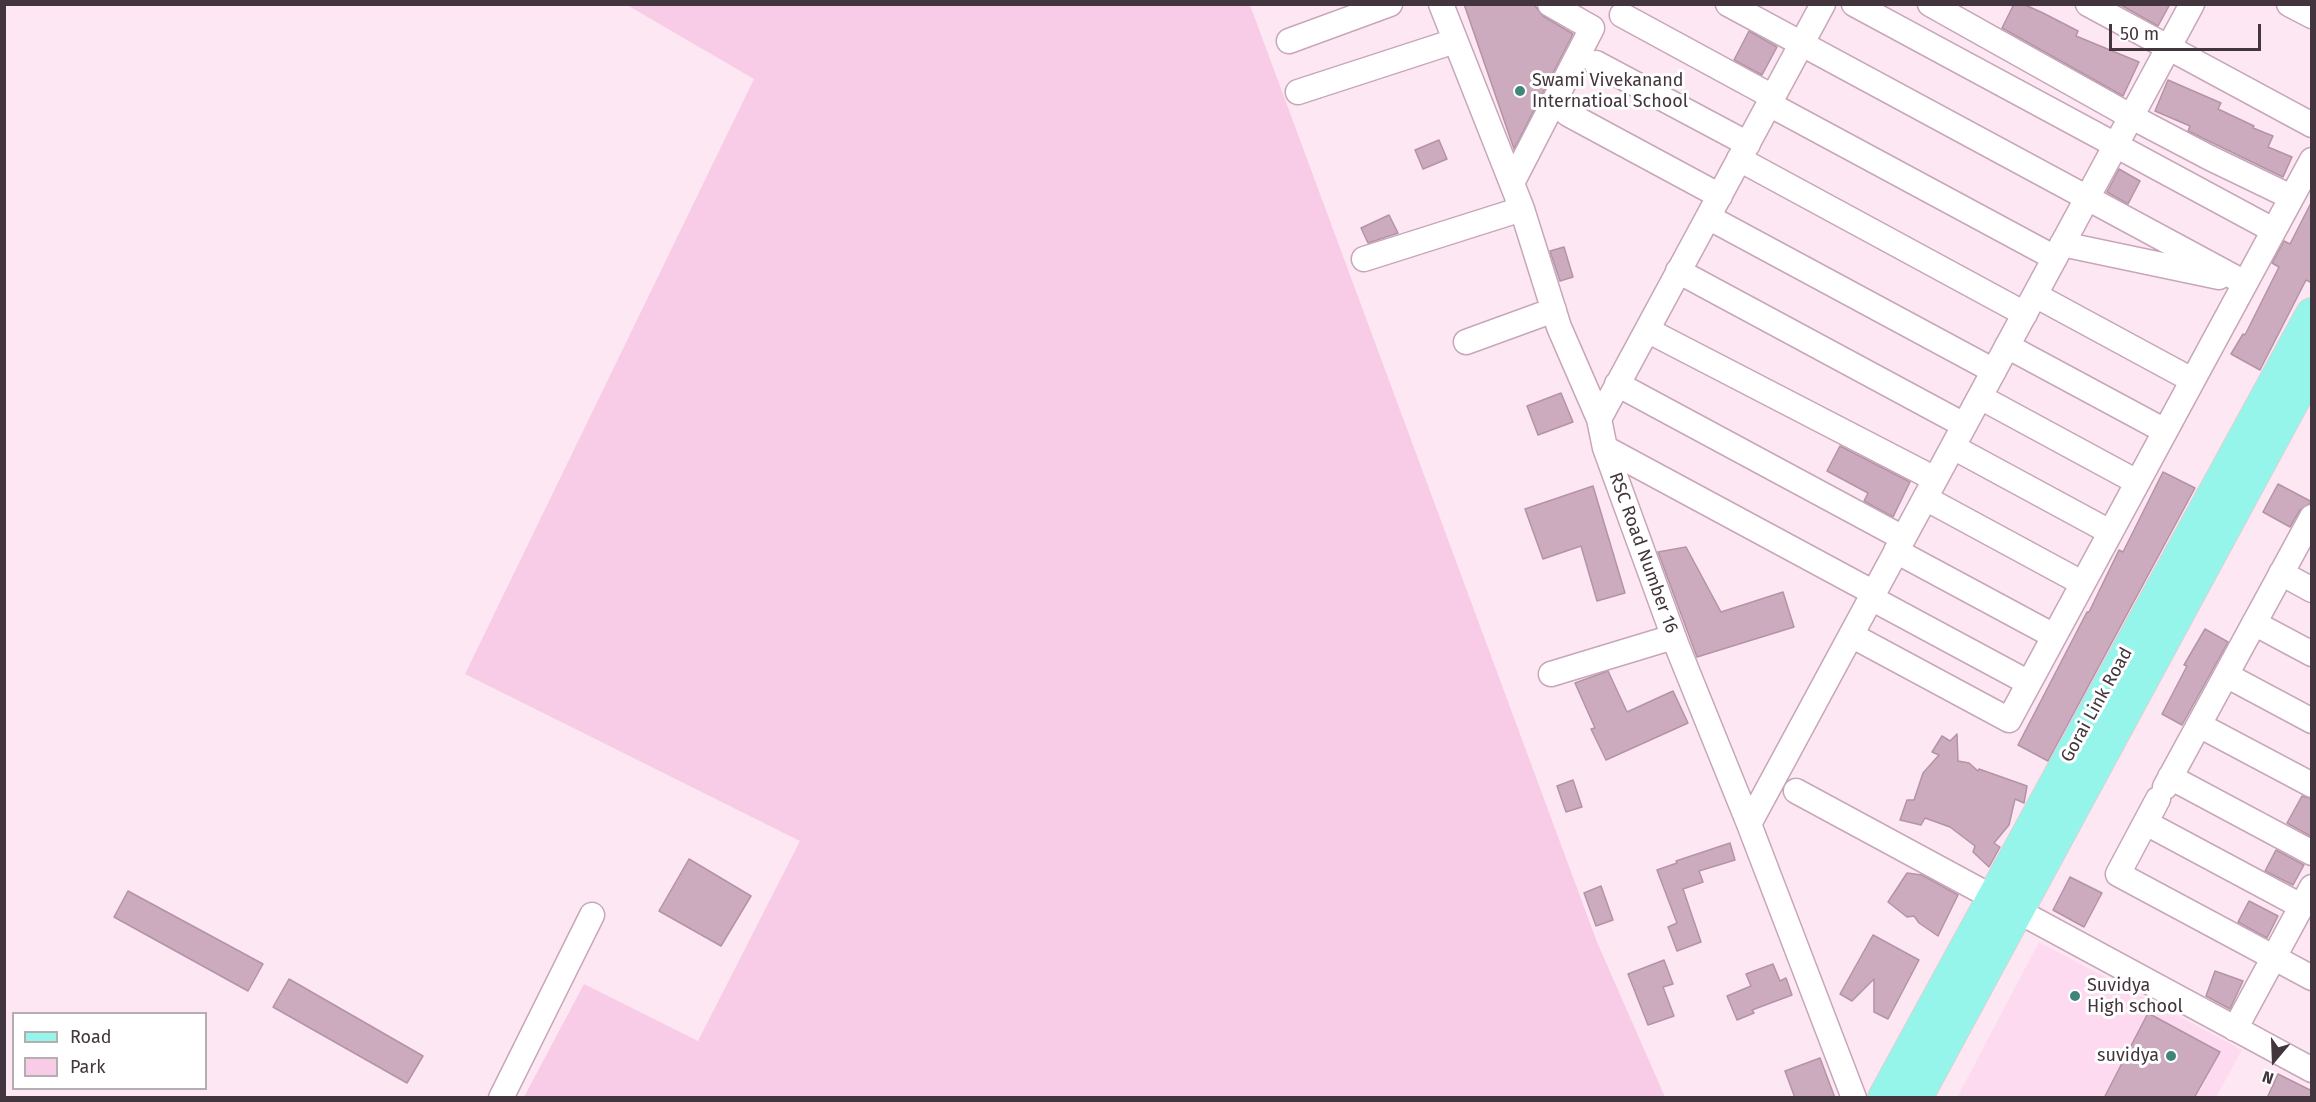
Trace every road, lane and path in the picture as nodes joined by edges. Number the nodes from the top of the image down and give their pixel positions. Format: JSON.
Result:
{"nodes":[{"id":1,"x":1390,"y":4,"type":"edge"},
{"id":2,"x":1441,"y":4,"type":"edge"},
{"id":3,"x":1550,"y":4,"type":"edge"},
{"id":4,"x":1728,"y":4,"type":"edge"},
{"id":5,"x":1823,"y":4,"type":"edge"},
{"id":6,"x":1854,"y":4,"type":"edge"},
{"id":7,"x":1930,"y":4,"type":"edge"},
{"id":8,"x":2088,"y":4,"type":"edge"},
{"id":9,"x":2192,"y":4,"type":"edge"},
{"id":10,"x":2289,"y":4,"type":"edge"},
{"id":11,"x":1622,"y":15,"type":"dead end"},
{"id":12,"x":2312,"y":16,"type":"edge"},
{"id":13,"x":1289,"y":41,"type":"dead end"},
{"id":14,"x":1455,"y":41,"type":"junction"},
{"id":15,"x":1802,"y":44,"type":"junction"},
{"id":16,"x":2169,"y":48,"type":"junction"},
{"id":17,"x":1596,"y":63,"type":"dead end"},
{"id":18,"x":1298,"y":92,"type":"dead end"},
{"id":19,"x":1771,"y":100,"type":"junction"},
{"id":20,"x":1568,"y":114,"type":"dead end"},
{"id":21,"x":2130,"y":116,"type":"junction"},
{"id":22,"x":2312,"y":125,"type":"edge"},
{"id":23,"x":2116,"y":145,"type":"junction"},
{"id":24,"x":1743,"y":152,"type":"junction"},
{"id":25,"x":2312,"y":160,"type":"edge"},
{"id":26,"x":1512,"y":183,"type":"junction"},
{"id":27,"x":1720,"y":196,"type":"junction"},
{"id":28,"x":2291,"y":197,"type":"junction"},
{"id":29,"x":2087,"y":198,"type":"junction"},
{"id":30,"x":1522,"y":209,"type":"junction"},
{"id":31,"x":1708,"y":217,"type":"junction"},
{"id":32,"x":2273,"y":230,"type":"junction"},
{"id":33,"x":2059,"y":251,"type":"junction"},
{"id":34,"x":1364,"y":259,"type":"dead end"},
{"id":35,"x":1678,"y":272,"type":"junction"},
{"id":36,"x":2245,"y":283,"type":"junction"},
{"id":37,"x":2030,"y":304,"type":"junction"},
{"id":38,"x":1554,"y":310,"type":"junction"},
{"id":39,"x":2312,"y":314,"type":"edge"},
{"id":40,"x":1647,"y":330,"type":"junction"},
{"id":41,"x":1466,"y":342,"type":"dead end"},
{"id":42,"x":2007,"y":346,"type":"junction"},
{"id":43,"x":2312,"y":366,"type":"edge"},
{"id":44,"x":1994,"y":371,"type":"junction"},
{"id":45,"x":2192,"y":380,"type":"junction"},
{"id":46,"x":1617,"y":384,"type":"junction"},
{"id":47,"x":1980,"y":398,"type":"junction"},
{"id":48,"x":1599,"y":419,"type":"junction"},
{"id":49,"x":1964,"y":425,"type":"junction"},
{"id":50,"x":2165,"y":431,"type":"junction"},
{"id":51,"x":1953,"y":447,"type":"junction"},
{"id":52,"x":1605,"y":448,"type":"junction"},
{"id":53,"x":2137,"y":482,"type":"junction"},
{"id":54,"x":1930,"y":489,"type":"junction"},
{"id":55,"x":2310,"y":522,"type":"edge"},
{"id":56,"x":2110,"y":532,"type":"junction"},
{"id":57,"x":1900,"y":545,"type":"junction"},
{"id":58,"x":2281,"y":573,"type":"junction"},
{"id":59,"x":2082,"y":583,"type":"junction"},
{"id":60,"x":2312,"y":590,"type":"edge"},
{"id":61,"x":1872,"y":596,"type":"junction"},
{"id":62,"x":2254,"y":623,"type":"junction"},
{"id":63,"x":1851,"y":635,"type":"junction"},
{"id":64,"x":2054,"y":636,"type":"junction"},
{"id":65,"x":1673,"y":637,"type":"junction"},
{"id":66,"x":2312,"y":654,"type":"edge"},
{"id":67,"x":1551,"y":674,"type":"dead end"},
{"id":68,"x":2226,"y":675,"type":"junction"},
{"id":69,"x":2028,"y":683,"type":"junction"},
{"id":70,"x":2312,"y":721,"type":"edge"},
{"id":71,"x":2199,"y":725,"type":"junction"},
{"id":72,"x":2312,"y":785,"type":"edge"},
{"id":73,"x":2165,"y":788,"type":"junction"},
{"id":74,"x":1796,"y":791,"type":"dead end"},
{"id":75,"x":2146,"y":823,"type":"junction"},
{"id":76,"x":1749,"y":824,"type":"junction"},
{"id":77,"x":2312,"y":853,"type":"edge"},
{"id":78,"x":2306,"y":897,"type":"edge"},
{"id":79,"x":2004,"y":904,"type":"junction"},
{"id":80,"x":592,"y":915,"type":"dead end"},
{"id":81,"x":2273,"y":958,"type":"junction"},
{"id":82,"x":2312,"y":978,"type":"edge"},
{"id":83,"x":2235,"y":1029,"type":"junction"},
{"id":84,"x":2312,"y":1071,"type":"edge"},
{"id":85,"x":501,"y":1098,"type":"edge"},
{"id":86,"x":1854,"y":1098,"type":"edge"},
{"id":87,"x":1884,"y":1098,"type":"edge"},
{"id":88,"x":1916,"y":1098,"type":"edge"}],
"edges":[{"from":1,"to":13,"type":"street"},
{"from":2,"to":14,"type":"street","name":"RSC Road Number 16"},
{"from":3,"to":26,"type":"street"},
{"from":4,"to":15,"type":"street"},
{"from":5,"to":15,"type":"street"},
{"from":6,"to":23,"type":"street"},
{"from":7,"to":21,"type":"street"},
{"from":8,"to":16,"type":"street"},
{"from":9,"to":16,"type":"street"},
{"from":10,"to":12,"type":"street"},
{"from":11,"to":19,"type":"street"},
{"from":14,"to":18,"type":"street"},
{"from":14,"to":26,"type":"street","name":"RSC Road Number 16"},
{"from":15,"to":19,"type":"street"},
{"from":15,"to":29,"type":"street"},
{"from":16,"to":21,"type":"street"},
{"from":16,"to":22,"type":"street"},
{"from":17,"to":24,"type":"street"},
{"from":19,"to":24,"type":"street"},
{"from":19,"to":33,"type":"street"},
{"from":20,"to":27,"type":"street"},
{"from":21,"to":23,"type":"street"},
{"from":21,"to":28,"type":"street"},
{"from":23,"to":29,"type":"street"},
{"from":23,"to":32,"type":"street"},
{"from":24,"to":27,"type":"street"},
{"from":24,"to":37,"type":"street"},
{"from":25,"to":28,"type":"street"},
{"from":26,"to":30,"type":"street","name":"RSC Road Number 16"},
{"from":27,"to":31,"type":"street"},
{"from":28,"to":32,"type":"street"},
{"from":29,"to":33,"type":"street"},
{"from":29,"to":36,"type":"street"},
{"from":30,"to":34,"type":"street"},
{"from":30,"to":38,"type":"street","name":"RSC Road Number 16"},
{"from":31,"to":35,"type":"street"},
{"from":31,"to":44,"type":"street"},
{"from":32,"to":36,"type":"street"},
{"from":33,"to":36,"type":"street"},
{"from":33,"to":37,"type":"street"},
{"from":35,"to":40,"type":"street"},
{"from":35,"to":49,"type":"street"},
{"from":36,"to":45,"type":"street"},
{"from":37,"to":42,"type":"street"},
{"from":37,"to":45,"type":"street"},
{"from":38,"to":41,"type":"street"},
{"from":38,"to":48,"type":"street","name":"RSC Road Number 16"},
{"from":39,"to":79,"type":"main road","name":"Gorai Link Road"},
{"from":40,"to":46,"type":"street"},
{"from":40,"to":54,"type":"street"},
{"from":42,"to":44,"type":"street"},
{"from":42,"to":50,"type":"street"},
{"from":43,"to":79,"type":"main road","name":"Gorai Link Road"},
{"from":44,"to":47,"type":"street"},
{"from":45,"to":50,"type":"street"},
{"from":46,"to":48,"type":"street"},
{"from":46,"to":57,"type":"street"},
{"from":47,"to":49,"type":"street"},
{"from":47,"to":53,"type":"street"},
{"from":48,"to":52,"type":"street","name":"RSC Road Number 16"},
{"from":49,"to":51,"type":"street"},
{"from":50,"to":53,"type":"street"},
{"from":51,"to":54,"type":"street"},
{"from":51,"to":56,"type":"street"},
{"from":52,"to":61,"type":"street"},
{"from":52,"to":65,"type":"street","name":"RSC Road Number 16"},
{"from":53,"to":56,"type":"street"},
{"from":54,"to":57,"type":"street"},
{"from":54,"to":59,"type":"street"},
{"from":55,"to":58,"type":"street"},
{"from":56,"to":59,"type":"street"},
{"from":57,"to":61,"type":"street"},
{"from":57,"to":64,"type":"street"},
{"from":58,"to":60,"type":"street"},
{"from":58,"to":62,"type":"street"},
{"from":59,"to":64,"type":"street"},
{"from":61,"to":63,"type":"street"},
{"from":61,"to":69,"type":"street"},
{"from":62,"to":66,"type":"street"},
{"from":62,"to":68,"type":"street"},
{"from":63,"to":69,"type":"street"},
{"from":63,"to":76,"type":"street"},
{"from":64,"to":69,"type":"street"},
{"from":65,"to":67,"type":"street"},
{"from":65,"to":76,"type":"street","name":"RSC Road Number 16"},
{"from":68,"to":70,"type":"street"},
{"from":68,"to":71,"type":"street"},
{"from":71,"to":72,"type":"street"},
{"from":71,"to":73,"type":"street"},
{"from":73,"to":75,"type":"street"},
{"from":73,"to":77,"type":"street"},
{"from":74,"to":79,"type":"street"},
{"from":75,"to":78,"type":"street"},
{"from":75,"to":81,"type":"street"},
{"from":76,"to":86,"type":"street","name":"RSC Road Number 16"},
{"from":78,"to":81,"type":"street"},
{"from":79,"to":83,"type":"street"},
{"from":79,"to":87,"type":"main road","name":"Gorai Link Road"},
{"from":79,"to":88,"type":"main road","name":"Gorai Link Road"},
{"from":80,"to":85,"type":"street"},
{"from":81,"to":82,"type":"street"},
{"from":81,"to":83,"type":"street"},
{"from":83,"to":84,"type":"street"}]}
